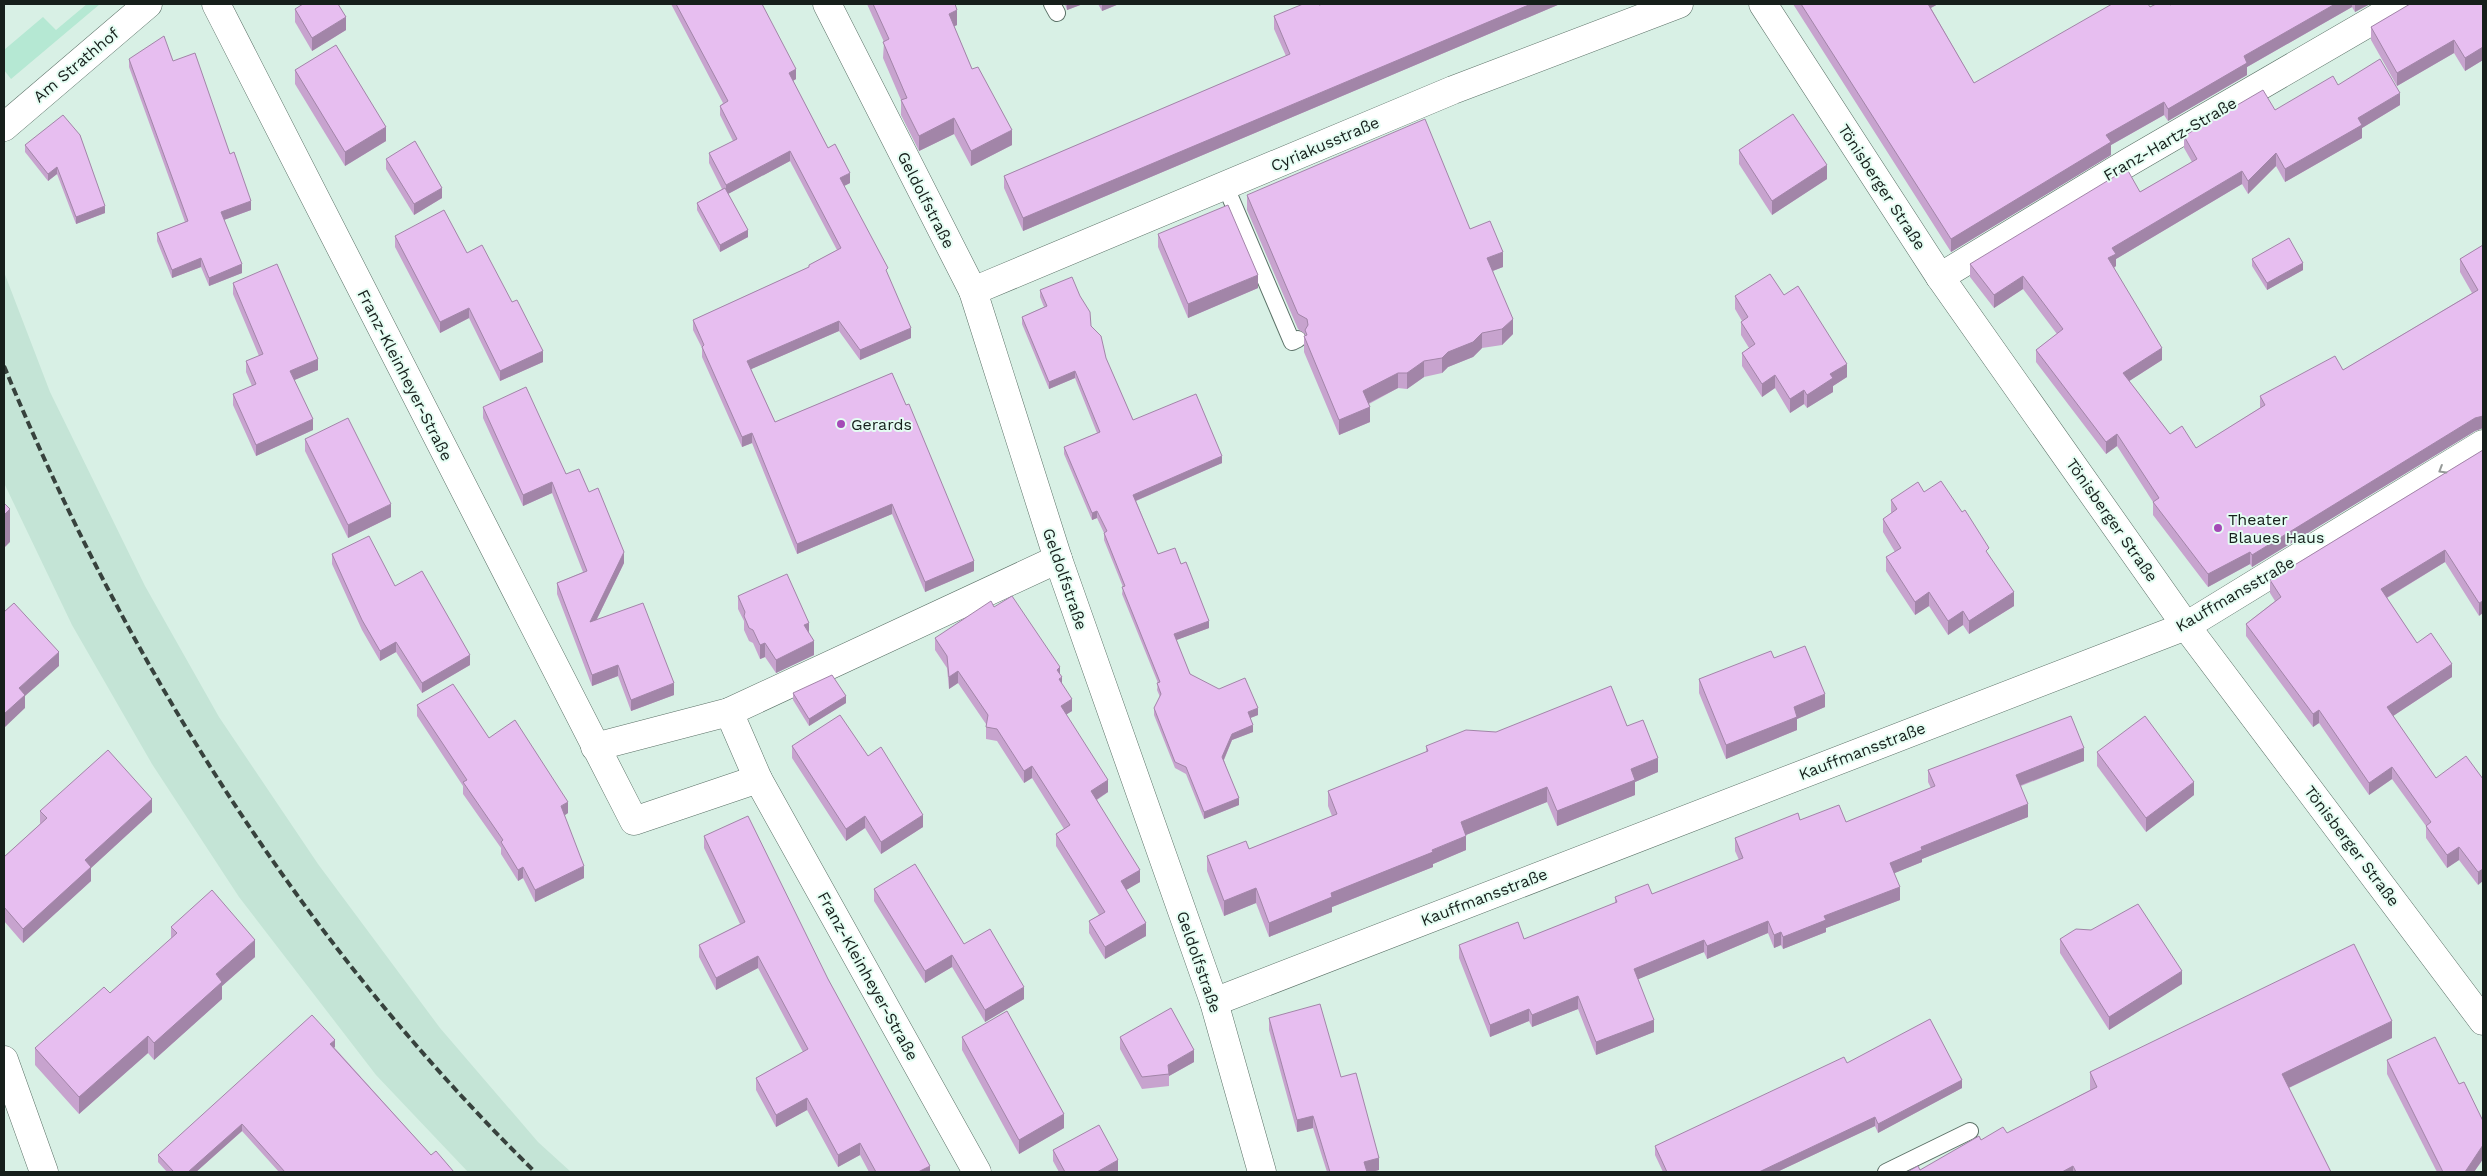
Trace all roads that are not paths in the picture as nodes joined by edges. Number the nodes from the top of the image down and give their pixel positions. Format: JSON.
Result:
{"nodes":[{"id":1,"x":148,"y":4,"type":"edge"},
{"id":2,"x":216,"y":4,"type":"edge"},
{"id":3,"x":827,"y":4,"type":"edge"},
{"id":4,"x":1679,"y":4,"type":"edge"},
{"id":5,"x":1763,"y":4,"type":"edge"},
{"id":6,"x":2401,"y":4,"type":"edge"},
{"id":7,"x":4,"y":127,"type":"edge"},
{"id":8,"x":1225,"y":185,"type":"junction"},
{"id":9,"x":1940,"y":276,"type":"junction"},
{"id":10,"x":973,"y":291,"type":"junction"},
{"id":11,"x":1298,"y":339,"type":"dead end"},
{"id":12,"x":2483,"y":444,"type":"edge"},
{"id":13,"x":1058,"y":560,"type":"junction"},
{"id":14,"x":2186,"y":626,"type":"junction"},
{"id":15,"x":729,"y":712,"type":"junction"},
{"id":16,"x":595,"y":747,"type":"junction"},
{"id":17,"x":758,"y":779,"type":"junction"},
{"id":18,"x":1214,"y":1002,"type":"junction"},
{"id":19,"x":2483,"y":1021,"type":"edge"},
{"id":20,"x":4,"y":1060,"type":"edge"},
{"id":21,"x":1970,"y":1131,"type":"dead end"},
{"id":22,"x":44,"y":1172,"type":"edge"},
{"id":23,"x":978,"y":1172,"type":"edge"},
{"id":24,"x":1262,"y":1172,"type":"edge"},
{"id":25,"x":1886,"y":1172,"type":"edge"}],
"edges":[{"from":1,"to":7,"type":"street","name":"Am Strathhof"},
{"from":2,"to":16,"type":"street","name":"Franz-Kleinheyer-Straße"},
{"from":3,"to":10,"type":"street","name":"Geldolfstraße"},
{"from":4,"to":8,"type":"street","name":"Cyriakusstraße"},
{"from":5,"to":9,"type":"street","name":"Tönisberger Straße"},
{"from":6,"to":9,"type":"street","name":"Franz-Hartz-Straße"},
{"from":8,"to":10,"type":"street","name":"Cyriakusstraße"},
{"from":8,"to":11,"type":"lane"},
{"from":9,"to":14,"type":"street","name":"Tönisberger Straße"},
{"from":10,"to":13,"type":"street","name":"Geldolfstraße"},
{"from":12,"to":14,"type":"street","name":"Kauffmansstraße","one_way":true},
{"from":13,"to":15,"type":"street"},
{"from":13,"to":18,"type":"street","name":"Geldolfstraße"},
{"from":14,"to":18,"type":"street","name":"Kauffmansstraße"},
{"from":14,"to":19,"type":"street","name":"Tönisberger Straße"},
{"from":15,"to":16,"type":"street"},
{"from":15,"to":17,"type":"street","name":"Franz-Kleinheyer-Straße"},
{"from":16,"to":17,"type":"street","name":"Franz-Kleinheyer-Straße"},
{"from":17,"to":23,"type":"street","name":"Franz-Kleinheyer-Straße"},
{"from":18,"to":24,"type":"street","name":"Geldolfstraße"},
{"from":20,"to":22,"type":"street"},
{"from":21,"to":25,"type":"lane"}]}
